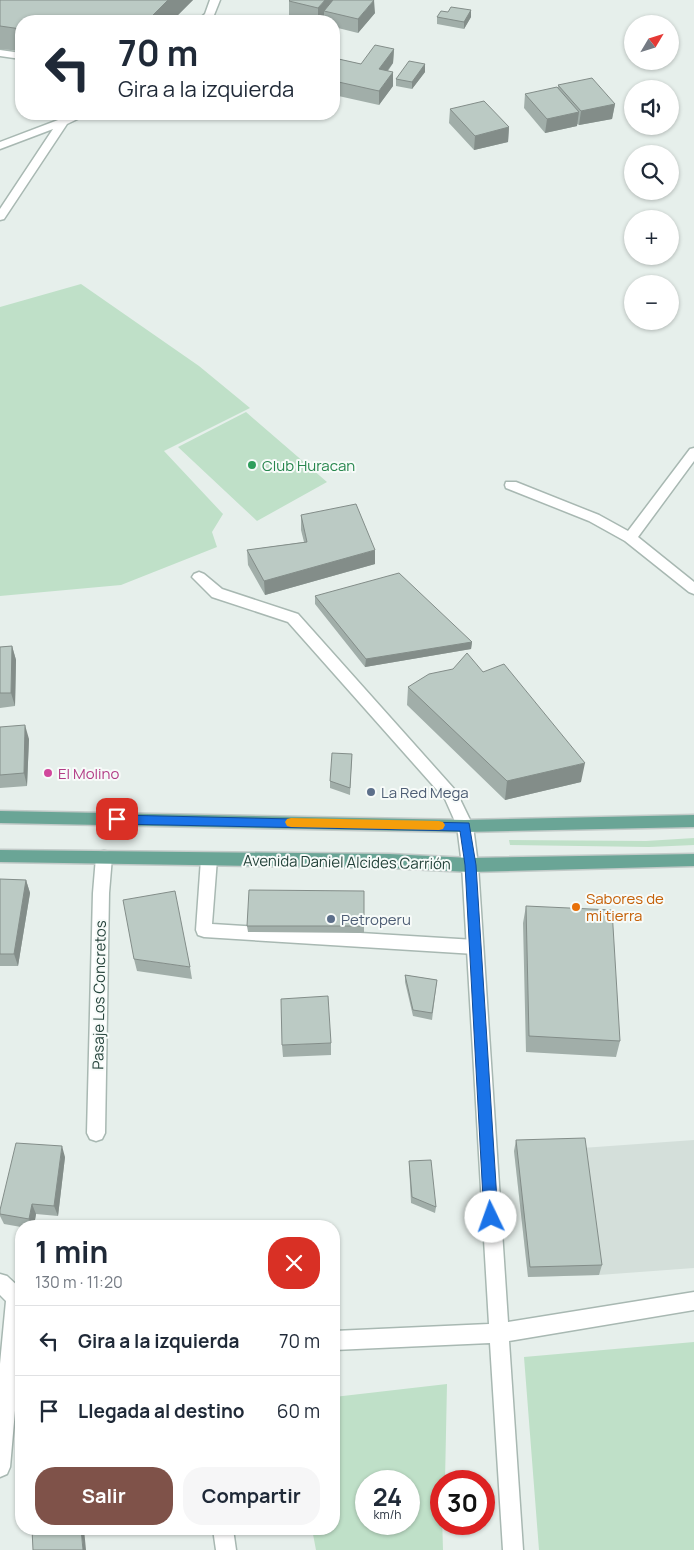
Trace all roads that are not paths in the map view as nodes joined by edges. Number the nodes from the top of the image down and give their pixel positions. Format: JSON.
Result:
{"nodes":[{"id":1,"x":214,"y":0,"type":"edge"},
{"id":2,"x":208,"y":15,"type":"edge"},
{"id":3,"x":0,"y":53,"type":"edge"},
{"id":4,"x":15,"y":55,"type":"edge"},
{"id":5,"x":68,"y":120,"type":"edge"},
{"id":6,"x":63,"y":122,"type":"junction"},
{"id":7,"x":0,"y":146,"type":"edge"},
{"id":8,"x":0,"y":217,"type":"edge"},
{"id":9,"x":694,"y":452,"type":"edge"},
{"id":10,"x":511,"y":485,"type":"dead end"},
{"id":11,"x":630,"y":538,"type":"junction"},
{"id":12,"x":199,"y":577,"type":"dead end"},
{"id":13,"x":694,"y":589,"type":"edge"},
{"id":14,"x":0,"y":817,"type":"edge"},
{"id":15,"x":694,"y":821,"type":"edge"},
{"id":16,"x":465,"y":826,"type":"junction"},
{"id":17,"x":0,"y":856,"type":"edge"},
{"id":18,"x":104,"y":857,"type":"junction"},
{"id":19,"x":209,"y":859,"type":"junction"},
{"id":20,"x":694,"y":860,"type":"edge"},
{"id":21,"x":470,"y":865,"type":"junction"},
{"id":22,"x":474,"y":947,"type":"junction"},
{"id":23,"x":96,"y":1133,"type":"dead end"},
{"id":24,"x":0,"y":1283,"type":"edge"},
{"id":25,"x":15,"y":1296,"type":"edge"},
{"id":26,"x":694,"y":1302,"type":"edge"},
{"id":27,"x":15,"y":1308,"type":"edge"},
{"id":28,"x":498,"y":1334,"type":"junction"},
{"id":29,"x":340,"y":1342,"type":"edge"},
{"id":30,"x":0,"y":1467,"type":"edge"},
{"id":31,"x":225,"y":1535,"type":"edge"},
{"id":32,"x":226,"y":1550,"type":"edge"},
{"id":33,"x":514,"y":1550,"type":"edge"}],
"edges":[{"from":1,"to":2,"type":"street"},
{"from":3,"to":4,"type":"street"},
{"from":5,"to":6,"type":"street"},
{"from":6,"to":7,"type":"street"},
{"from":6,"to":8,"type":"street"},
{"from":9,"to":11,"type":"street"},
{"from":10,"to":11,"type":"street"},
{"from":11,"to":13,"type":"street"},
{"from":12,"to":16,"type":"street"},
{"from":14,"to":16,"type":"main road"},
{"from":15,"to":16,"type":"main road"},
{"from":16,"to":21,"type":"street"},
{"from":17,"to":18,"type":"main road","name":"Avenida Daniel Alcides Carrión"},
{"from":18,"to":19,"type":"main road","name":"Avenida Daniel Alcides Carrión"},
{"from":18,"to":23,"type":"street","name":"Pasaje Los Concretos"},
{"from":19,"to":21,"type":"main road","name":"Avenida Daniel Alcides Carrión"},
{"from":19,"to":22,"type":"street"},
{"from":20,"to":21,"type":"main road","name":"Avenida Daniel Alcides Carrión"},
{"from":21,"to":22,"type":"street"},
{"from":22,"to":28,"type":"street"},
{"from":24,"to":25,"type":"street"},
{"from":26,"to":28,"type":"street"},
{"from":27,"to":30,"type":"street"},
{"from":28,"to":29,"type":"street"},
{"from":28,"to":33,"type":"street"},
{"from":31,"to":32,"type":"street"}]}
